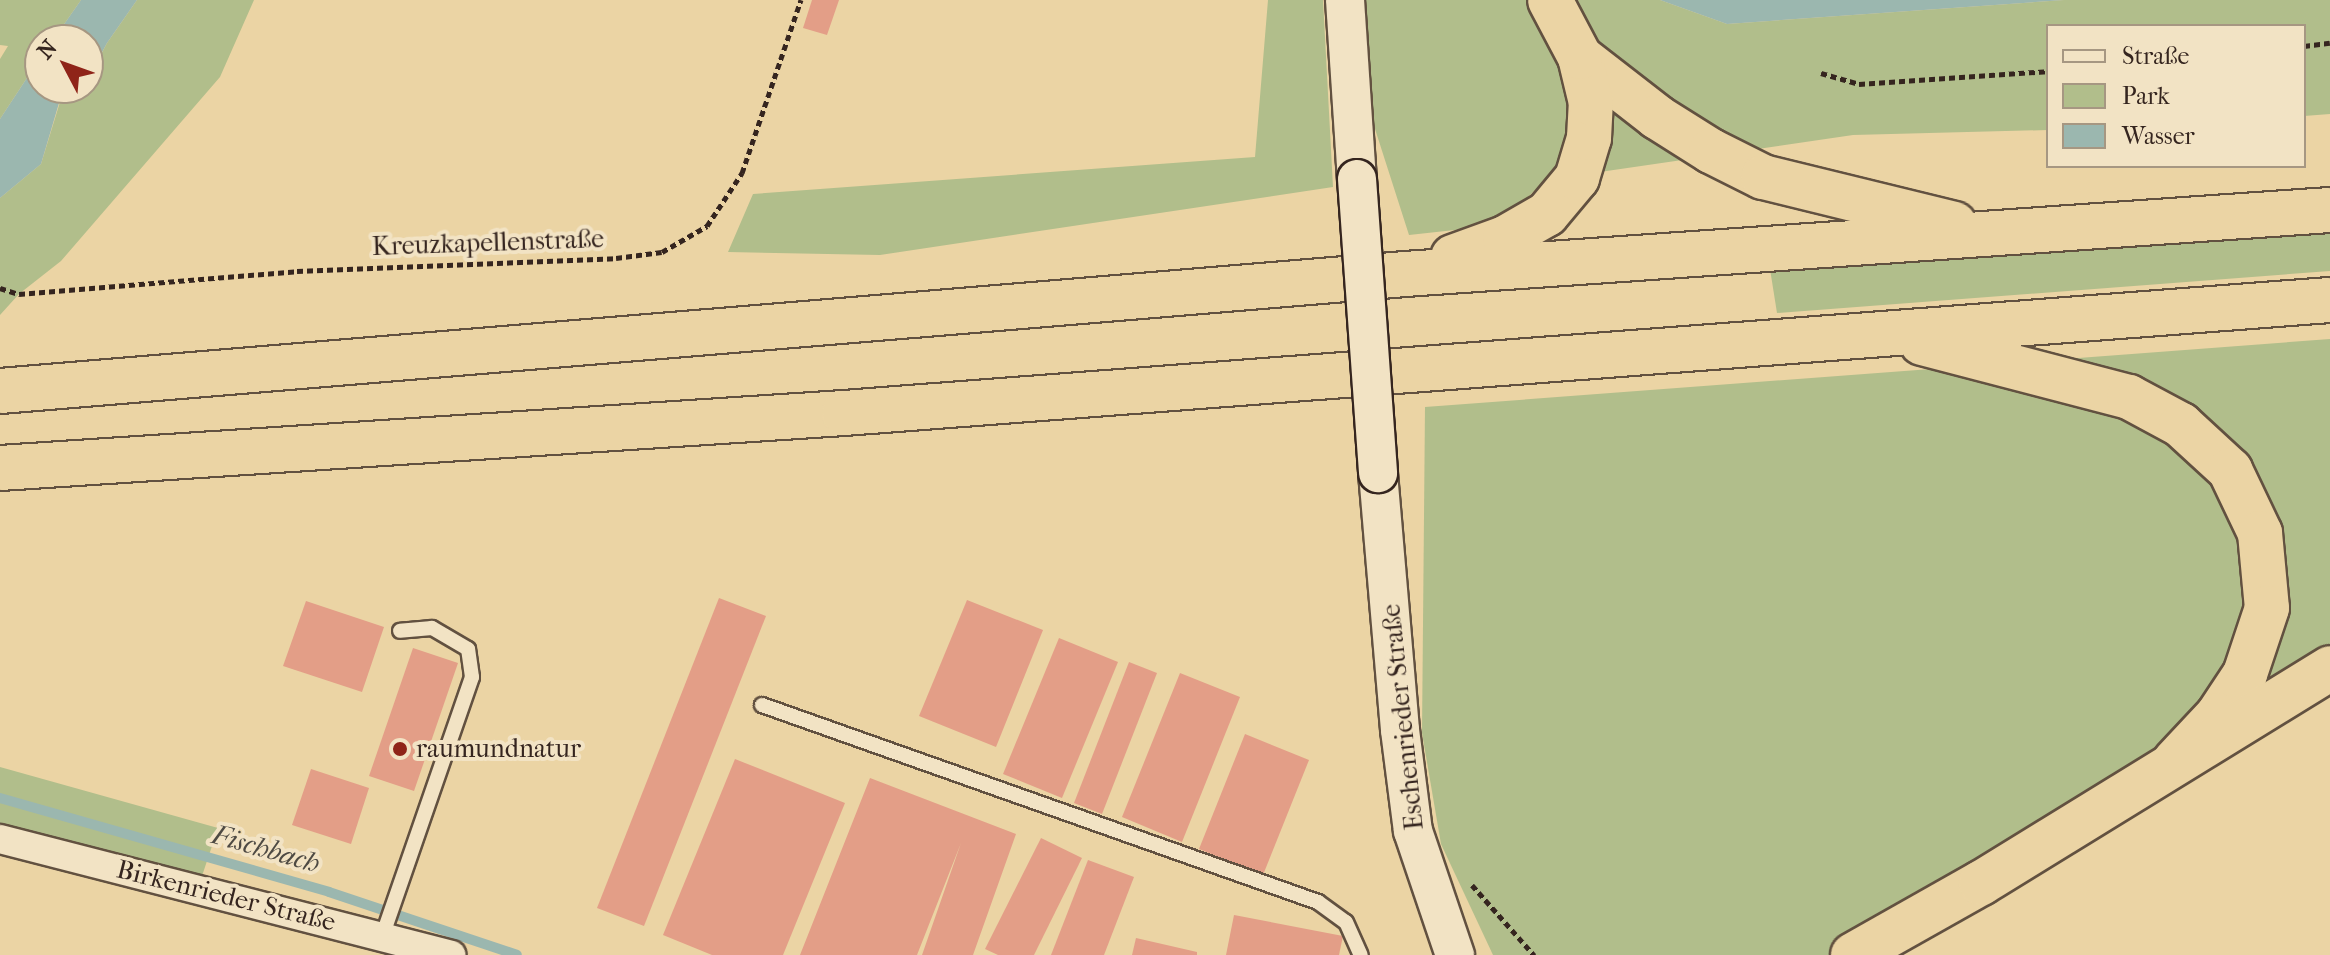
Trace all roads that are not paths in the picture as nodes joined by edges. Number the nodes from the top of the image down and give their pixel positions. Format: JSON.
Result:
{"nodes":[{"id":1,"x":1345,"y":0,"type":"edge"},
{"id":2,"x":1550,"y":0,"type":"edge"},
{"id":3,"x":1580,"y":57,"type":"junction"},
{"id":4,"x":2330,"y":210,"type":"edge"},
{"id":5,"x":1995,"y":234,"type":"junction"},
{"id":6,"x":1405,"y":274,"type":"junction"},
{"id":7,"x":2330,"y":300,"type":"edge"},
{"id":8,"x":1887,"y":334,"type":"junction"},
{"id":9,"x":0,"y":391,"type":"edge"},
{"id":10,"x":0,"y":468,"type":"edge"},
{"id":11,"x":400,"y":631,"type":"dead end"},
{"id":12,"x":2330,"y":668,"type":"edge"},
{"id":13,"x":762,"y":705,"type":"dead end"},
{"id":14,"x":2175,"y":761,"type":"junction"},
{"id":15,"x":0,"y":839,"type":"edge"},
{"id":16,"x":383,"y":935,"type":"junction"},
{"id":17,"x":412,"y":950,"type":"edge"},
{"id":18,"x":451,"y":955,"type":"edge"},
{"id":19,"x":1361,"y":955,"type":"edge"},
{"id":20,"x":1455,"y":955,"type":"edge"},
{"id":21,"x":1853,"y":955,"type":"edge"}],
"edges":[{"from":1,"to":20,"type":"street","name":"Eschenrieder Straße","bridge":true},
{"from":2,"to":3,"type":"highway"},
{"from":3,"to":5,"type":"highway"},
{"from":3,"to":6,"type":"highway"},
{"from":4,"to":5,"type":"highway"},
{"from":5,"to":6,"type":"highway"},
{"from":6,"to":9,"type":"highway"},
{"from":7,"to":8,"type":"highway"},
{"from":8,"to":10,"type":"highway"},
{"from":8,"to":14,"type":"highway"},
{"from":11,"to":16,"type":"lane"},
{"from":12,"to":14,"type":"highway"},
{"from":13,"to":19,"type":"lane"},
{"from":14,"to":21,"type":"highway"},
{"from":15,"to":16,"type":"street","name":"Birkenrieder Straße"},
{"from":16,"to":17,"type":"street","name":"Birkenrieder Straße"},
{"from":17,"to":18,"type":"street","name":"Birkenrieder Straße"}]}
